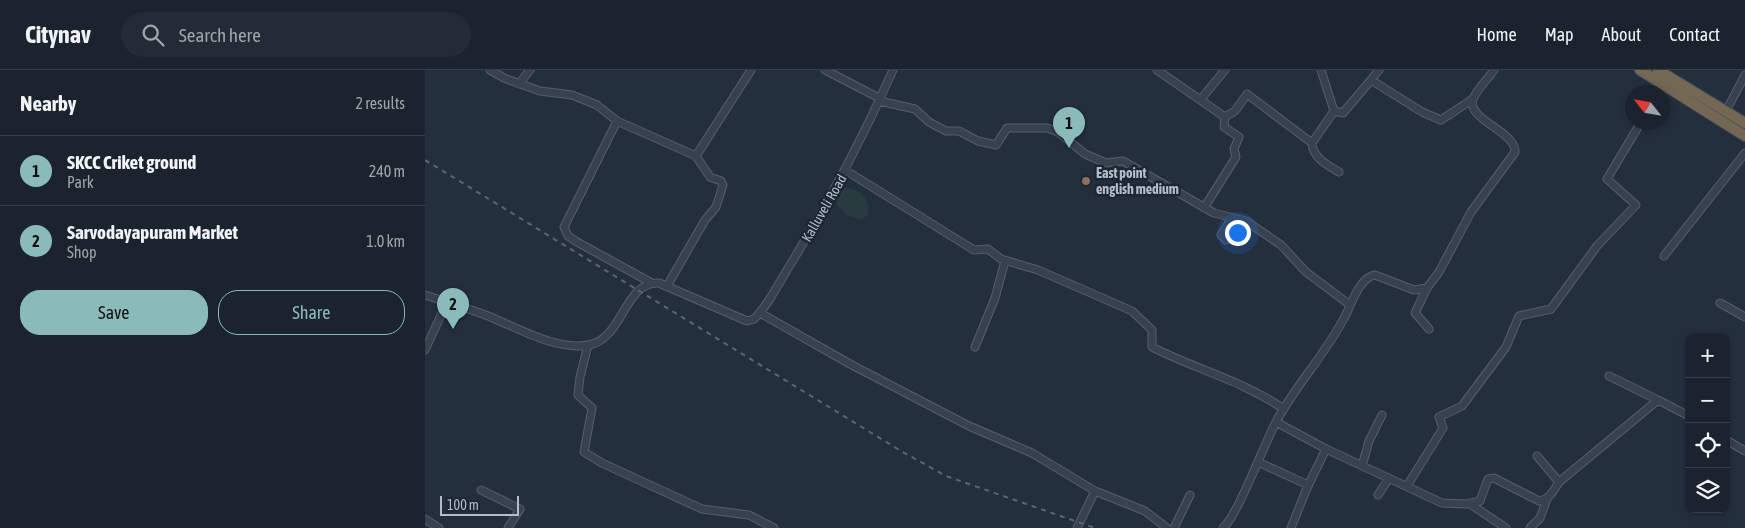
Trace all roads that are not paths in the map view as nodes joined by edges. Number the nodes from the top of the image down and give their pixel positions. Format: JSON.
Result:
{"nodes":[{"id":1,"x":490,"y":70,"type":"edge"},
{"id":2,"x":530,"y":70,"type":"edge"},
{"id":3,"x":751,"y":70,"type":"edge"},
{"id":4,"x":825,"y":70,"type":"edge"},
{"id":5,"x":893,"y":70,"type":"edge"},
{"id":6,"x":1157,"y":70,"type":"edge"},
{"id":7,"x":1225,"y":70,"type":"edge"},
{"id":8,"x":1321,"y":70,"type":"edge"},
{"id":9,"x":1379,"y":70,"type":"edge"},
{"id":10,"x":1494,"y":70,"type":"edge"},
{"id":11,"x":1640,"y":70,"type":"edge"},
{"id":12,"x":1658,"y":70,"type":"edge"},
{"id":13,"x":1745,"y":75,"type":"edge"},
{"id":14,"x":1371,"y":80,"type":"junction"},
{"id":15,"x":519,"y":84,"type":"junction"},
{"id":16,"x":1657,"y":85,"type":"edge"},
{"id":17,"x":1670,"y":94,"type":"edge"},
{"id":18,"x":1201,"y":99,"type":"junction"},
{"id":19,"x":880,"y":100,"type":"junction"},
{"id":20,"x":1471,"y":102,"type":"junction"},
{"id":21,"x":1334,"y":111,"type":"junction"},
{"id":22,"x":1726,"y":111,"type":"junction"},
{"id":23,"x":1225,"y":117,"type":"junction"},
{"id":24,"x":617,"y":121,"type":"junction"},
{"id":25,"x":1745,"y":123,"type":"edge"},
{"id":26,"x":1636,"y":130,"type":"edge"},
{"id":27,"x":1745,"y":136,"type":"edge"},
{"id":28,"x":1313,"y":143,"type":"junction"},
{"id":29,"x":1745,"y":153,"type":"edge"},
{"id":30,"x":696,"y":156,"type":"junction"},
{"id":31,"x":845,"y":170,"type":"junction"},
{"id":32,"x":1339,"y":172,"type":"dead end"},
{"id":33,"x":1205,"y":208,"type":"junction"},
{"id":34,"x":1232,"y":218,"type":"junction"},
{"id":35,"x":1226,"y":240,"type":"dead end"},
{"id":36,"x":1664,"y":256,"type":"dead end"},
{"id":37,"x":1005,"y":261,"type":"junction"},
{"id":38,"x":650,"y":282,"type":"junction"},
{"id":39,"x":667,"y":286,"type":"junction"},
{"id":40,"x":1427,"y":288,"type":"junction"},
{"id":41,"x":425,"y":295,"type":"edge"},
{"id":42,"x":447,"y":302,"type":"junction"},
{"id":43,"x":1721,"y":303,"type":"dead end"},
{"id":44,"x":1349,"y":305,"type":"junction"},
{"id":45,"x":760,"y":313,"type":"junction"},
{"id":46,"x":1745,"y":316,"type":"edge"},
{"id":47,"x":1429,"y":328,"type":"dead end"},
{"id":48,"x":588,"y":345,"type":"junction"},
{"id":49,"x":975,"y":347,"type":"dead end"},
{"id":50,"x":425,"y":350,"type":"edge"},
{"id":51,"x":1609,"y":376,"type":"dead end"},
{"id":52,"x":1658,"y":400,"type":"junction"},
{"id":53,"x":1284,"y":409,"type":"junction"},
{"id":54,"x":1685,"y":414,"type":"edge"},
{"id":55,"x":1383,"y":415,"type":"dead end"},
{"id":56,"x":1276,"y":422,"type":"junction"},
{"id":57,"x":1730,"y":442,"type":"edge"},
{"id":58,"x":1326,"y":450,"type":"junction"},
{"id":59,"x":1745,"y":451,"type":"edge"},
{"id":60,"x":1537,"y":456,"type":"dead end"},
{"id":61,"x":1258,"y":462,"type":"junction"},
{"id":62,"x":1362,"y":466,"type":"junction"},
{"id":63,"x":1389,"y":478,"type":"junction"},
{"id":64,"x":1559,"y":482,"type":"junction"},
{"id":65,"x":1308,"y":485,"type":"junction"},
{"id":66,"x":1407,"y":486,"type":"junction"},
{"id":67,"x":481,"y":490,"type":"dead end"},
{"id":68,"x":1095,"y":491,"type":"junction"},
{"id":69,"x":1190,"y":494,"type":"dead end"},
{"id":70,"x":1378,"y":495,"type":"dead end"},
{"id":71,"x":1547,"y":499,"type":"junction"},
{"id":72,"x":1470,"y":504,"type":"junction"},
{"id":73,"x":425,"y":520,"type":"edge"},
{"id":74,"x":439,"y":528,"type":"edge"},
{"id":75,"x":508,"y":528,"type":"edge"},
{"id":76,"x":774,"y":528,"type":"edge"},
{"id":77,"x":1079,"y":528,"type":"edge"},
{"id":78,"x":1167,"y":528,"type":"edge"},
{"id":79,"x":1173,"y":528,"type":"edge"},
{"id":80,"x":1223,"y":528,"type":"edge"},
{"id":81,"x":1291,"y":528,"type":"edge"},
{"id":82,"x":1506,"y":528,"type":"edge"},
{"id":83,"x":1530,"y":528,"type":"edge"}],
"edges":[{"from":1,"to":15,"type":"street"},
{"from":2,"to":15,"type":"street"},
{"from":3,"to":30,"type":"street"},
{"from":4,"to":19,"type":"street"},
{"from":5,"to":19,"type":"street","name":"Kalluveli Road"},
{"from":6,"to":18,"type":"street"},
{"from":7,"to":18,"type":"street"},
{"from":8,"to":21,"type":"street"},
{"from":9,"to":14,"type":"street"},
{"from":10,"to":20,"type":"street"},
{"from":11,"to":16,"type":"highway"},
{"from":12,"to":22,"type":"highway"},
{"from":13,"to":22,"type":"street"},
{"from":14,"to":20,"type":"street"},
{"from":14,"to":21,"type":"street"},
{"from":15,"to":24,"type":"street"},
{"from":17,"to":27,"type":"highway"},
{"from":18,"to":23,"type":"street"},
{"from":19,"to":31,"type":"street","name":"Kalluveli Road"},
{"from":19,"to":33,"type":"street"},
{"from":20,"to":40,"type":"street"},
{"from":21,"to":28,"type":"street"},
{"from":22,"to":25,"type":"highway"},
{"from":23,"to":28,"type":"street"},
{"from":23,"to":33,"type":"street"},
{"from":24,"to":30,"type":"street"},
{"from":24,"to":38,"type":"street"},
{"from":26,"to":66,"type":"street"},
{"from":28,"to":32,"type":"street"},
{"from":29,"to":36,"type":"street"},
{"from":30,"to":39,"type":"street"},
{"from":31,"to":37,"type":"street"},
{"from":31,"to":45,"type":"street","name":"Kalluveli Road"},
{"from":33,"to":34,"type":"street"},
{"from":34,"to":35,"type":"street"},
{"from":34,"to":44,"type":"street"},
{"from":37,"to":49,"type":"street"},
{"from":37,"to":53,"type":"street"},
{"from":38,"to":39,"type":"street"},
{"from":38,"to":48,"type":"street"},
{"from":39,"to":45,"type":"street"},
{"from":40,"to":44,"type":"street"},
{"from":40,"to":47,"type":"street"},
{"from":41,"to":42,"type":"street"},
{"from":42,"to":48,"type":"street"},
{"from":42,"to":50,"type":"street"},
{"from":43,"to":46,"type":"street"},
{"from":44,"to":53,"type":"street"},
{"from":45,"to":68,"type":"street"},
{"from":48,"to":76,"type":"street"},
{"from":51,"to":52,"type":"street"},
{"from":52,"to":54,"type":"street"},
{"from":52,"to":64,"type":"street"},
{"from":53,"to":56,"type":"street"},
{"from":55,"to":62,"type":"street"},
{"from":56,"to":58,"type":"street"},
{"from":56,"to":61,"type":"street"},
{"from":57,"to":59,"type":"street"},
{"from":58,"to":62,"type":"street"},
{"from":58,"to":65,"type":"street"},
{"from":60,"to":64,"type":"street"},
{"from":61,"to":65,"type":"street"},
{"from":61,"to":80,"type":"street"},
{"from":62,"to":63,"type":"street"},
{"from":63,"to":66,"type":"street"},
{"from":63,"to":70,"type":"street"},
{"from":64,"to":71,"type":"street"},
{"from":65,"to":81,"type":"street"},
{"from":66,"to":72,"type":"street"},
{"from":67,"to":75,"type":"street"},
{"from":68,"to":77,"type":"street"},
{"from":68,"to":78,"type":"street"},
{"from":69,"to":79,"type":"street"},
{"from":71,"to":72,"type":"street"},
{"from":71,"to":83,"type":"street"},
{"from":72,"to":82,"type":"street"},
{"from":73,"to":74,"type":"street"}]}
